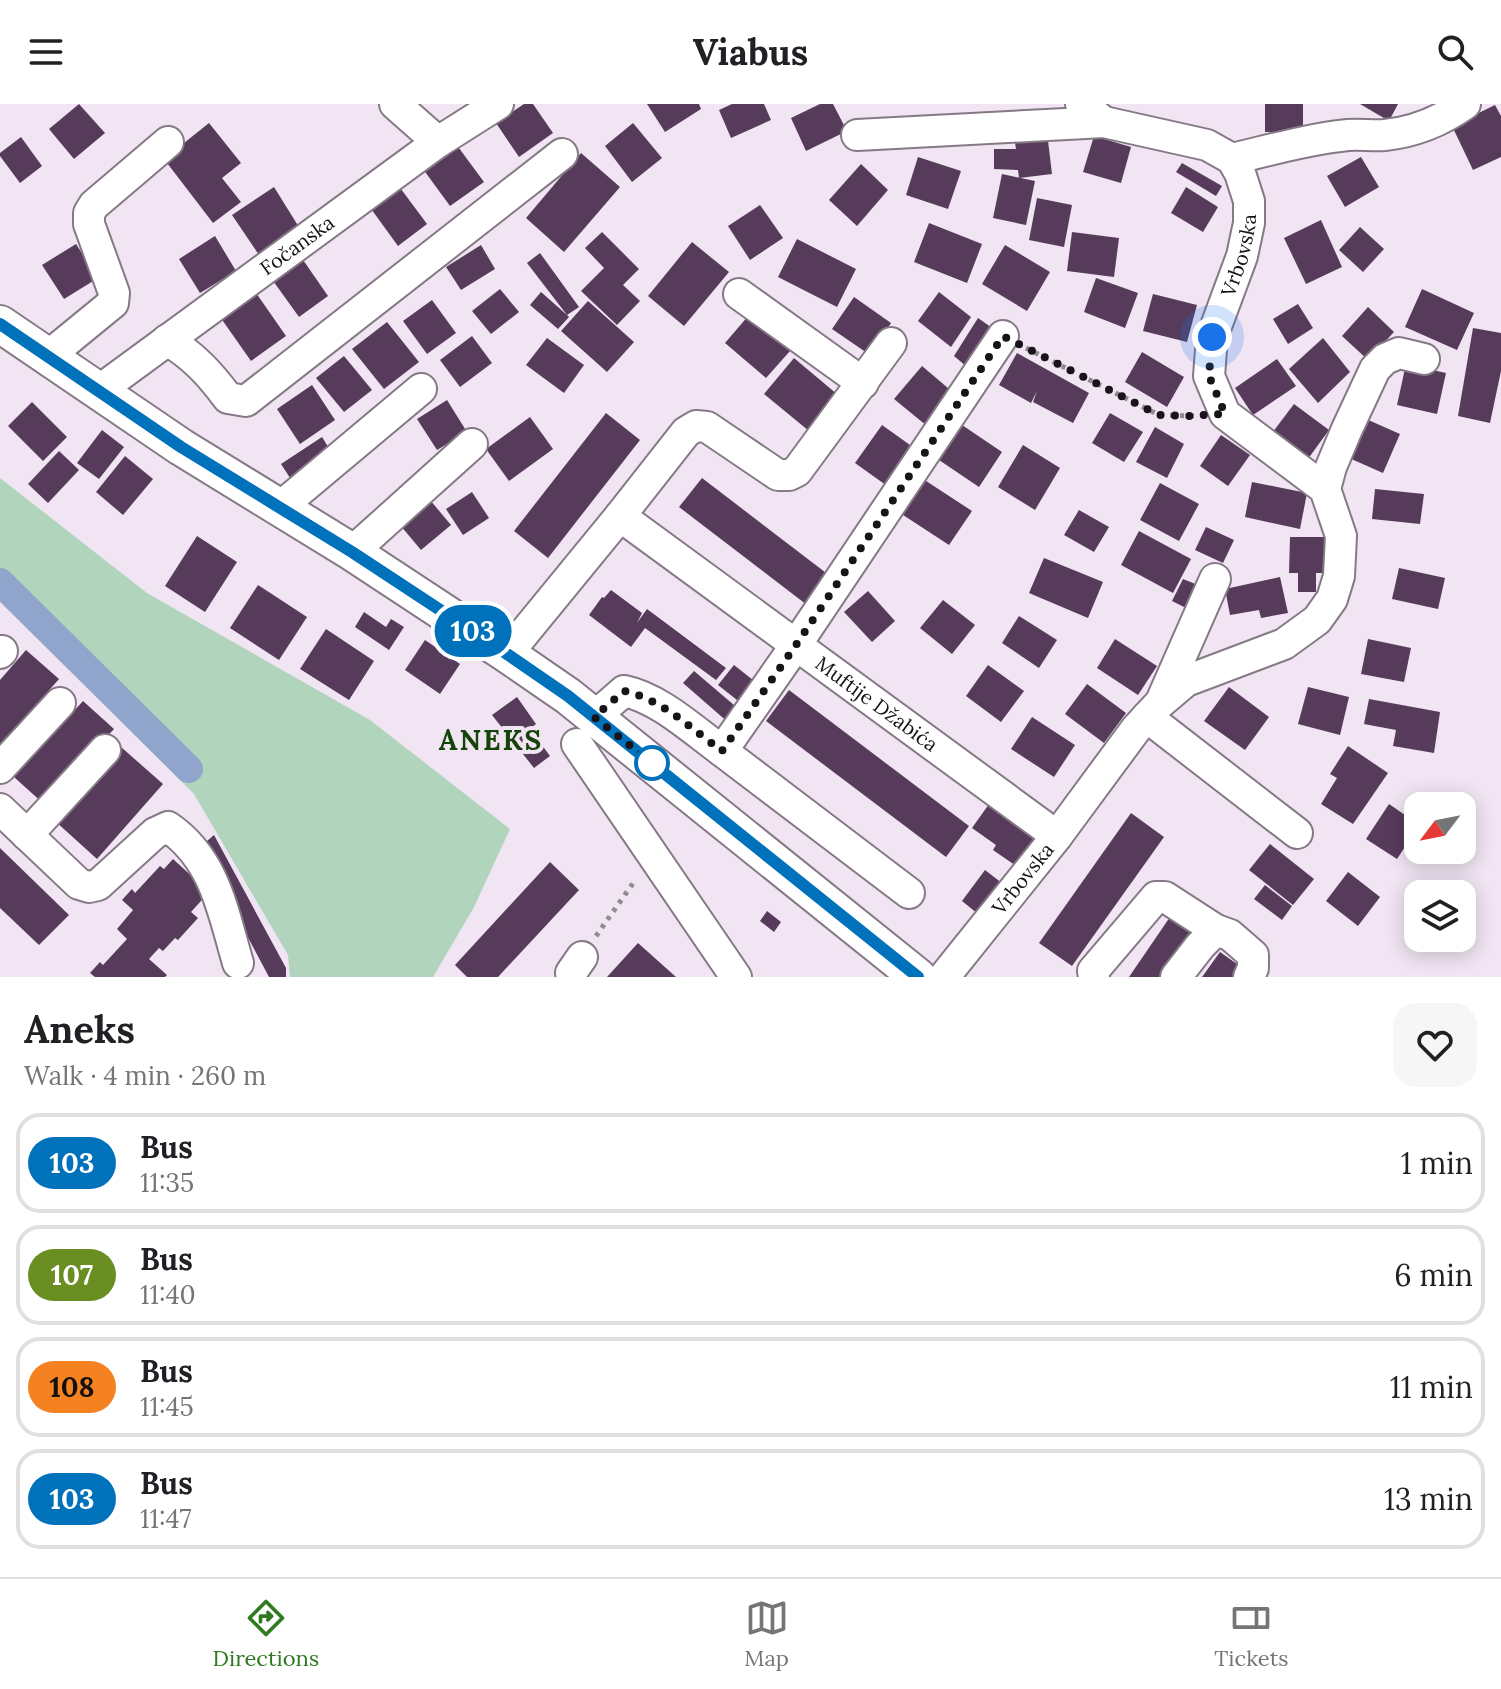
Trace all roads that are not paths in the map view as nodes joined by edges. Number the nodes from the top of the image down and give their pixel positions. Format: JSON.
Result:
{"nodes":[{"id":1,"x":395,"y":104,"type":"edge"},
{"id":2,"x":498,"y":104,"type":"edge"},
{"id":3,"x":1465,"y":104,"type":"edge"},
{"id":4,"x":1092,"y":113,"type":"edge"},
{"id":5,"x":857,"y":135,"type":"dead end"},
{"id":6,"x":168,"y":142,"type":"dead end"},
{"id":7,"x":438,"y":142,"type":"junction"},
{"id":8,"x":562,"y":154,"type":"dead end"},
{"id":9,"x":1232,"y":159,"type":"junction"},
{"id":10,"x":739,"y":294,"type":"dead end"},
{"id":11,"x":0,"y":324,"type":"edge"},
{"id":12,"x":1003,"y":336,"type":"road end"},
{"id":13,"x":167,"y":340,"type":"junction"},
{"id":14,"x":891,"y":343,"type":"dead end"},
{"id":15,"x":47,"y":357,"type":"junction"},
{"id":16,"x":1424,"y":359,"type":"dead end"},
{"id":17,"x":863,"y":383,"type":"junction"},
{"id":18,"x":421,"y":389,"type":"dead end"},
{"id":19,"x":97,"y":392,"type":"junction"},
{"id":20,"x":472,"y":444,"type":"dead end"},
{"id":21,"x":1325,"y":489,"type":"junction"},
{"id":22,"x":279,"y":508,"type":"junction"},
{"id":23,"x":620,"y":516,"type":"junction"},
{"id":24,"x":352,"y":552,"type":"junction"},
{"id":25,"x":1215,"y":579,"type":"dead end"},
{"id":26,"x":796,"y":645,"type":"junction"},
{"id":27,"x":507,"y":654,"type":"junction"},
{"id":28,"x":60,"y":703,"type":"dead end"},
{"id":29,"x":1154,"y":710,"type":"junction"},
{"id":30,"x":586,"y":730,"type":"junction"},
{"id":31,"x":105,"y":750,"type":"dead end"},
{"id":32,"x":722,"y":751,"type":"junction"},
{"id":33,"x":0,"y":768,"type":"edge"},
{"id":34,"x":0,"y":809,"type":"edge"},
{"id":35,"x":1297,"y":833,"type":"dead end"},
{"id":36,"x":27,"y":835,"type":"junction"},
{"id":37,"x":1057,"y":836,"type":"junction"},
{"id":38,"x":909,"y":893,"type":"dead end"},
{"id":39,"x":1216,"y":930,"type":"junction"},
{"id":40,"x":234,"y":972,"type":"edge"},
{"id":41,"x":736,"y":977,"type":"edge"},
{"id":42,"x":918,"y":977,"type":"edge"},
{"id":43,"x":944,"y":977,"type":"edge"},
{"id":44,"x":1094,"y":977,"type":"edge"},
{"id":45,"x":1176,"y":977,"type":"edge"},
{"id":46,"x":1249,"y":977,"type":"edge"}],
"edges":[{"from":1,"to":7,"type":"street"},
{"from":2,"to":7,"type":"street","name":"Fočanska"},
{"from":3,"to":9,"type":"street"},
{"from":4,"to":5,"type":"street"},
{"from":4,"to":9,"type":"street"},
{"from":6,"to":15,"type":"street"},
{"from":7,"to":13,"type":"street","name":"Fočanska"},
{"from":8,"to":13,"type":"street"},
{"from":9,"to":21,"type":"street","name":"Vrbovska"},
{"from":10,"to":17,"type":"street"},
{"from":11,"to":15,"type":"main road"},
{"from":12,"to":26,"type":"street"},
{"from":13,"to":19,"type":"street","name":"Fočanska"},
{"from":14,"to":17,"type":"street"},
{"from":15,"to":19,"type":"main road"},
{"from":16,"to":21,"type":"street"},
{"from":17,"to":23,"type":"street"},
{"from":18,"to":22,"type":"street"},
{"from":19,"to":22,"type":"main road"},
{"from":20,"to":24,"type":"street"},
{"from":21,"to":29,"type":"street","name":"Vrbovska"},
{"from":22,"to":24,"type":"main road"},
{"from":23,"to":26,"type":"street","name":"Muftije Džabića"},
{"from":23,"to":27,"type":"street"},
{"from":24,"to":27,"type":"main road"},
{"from":25,"to":29,"type":"street","name":"Vrbovska"},
{"from":26,"to":32,"type":"street"},
{"from":26,"to":37,"type":"street","name":"Muftije Džabića"},
{"from":27,"to":30,"type":"main road"},
{"from":28,"to":33,"type":"street"},
{"from":29,"to":35,"type":"street"},
{"from":29,"to":37,"type":"street","name":"Vrbovska"},
{"from":30,"to":32,"type":"street"},
{"from":30,"to":41,"type":"street"},
{"from":30,"to":42,"type":"main road"},
{"from":31,"to":36,"type":"street"},
{"from":32,"to":38,"type":"street"},
{"from":34,"to":36,"type":"street"},
{"from":36,"to":40,"type":"street"},
{"from":37,"to":43,"type":"street","name":"Vrbovska"},
{"from":39,"to":44,"type":"street"},
{"from":39,"to":45,"type":"street"},
{"from":39,"to":46,"type":"street"}]}
